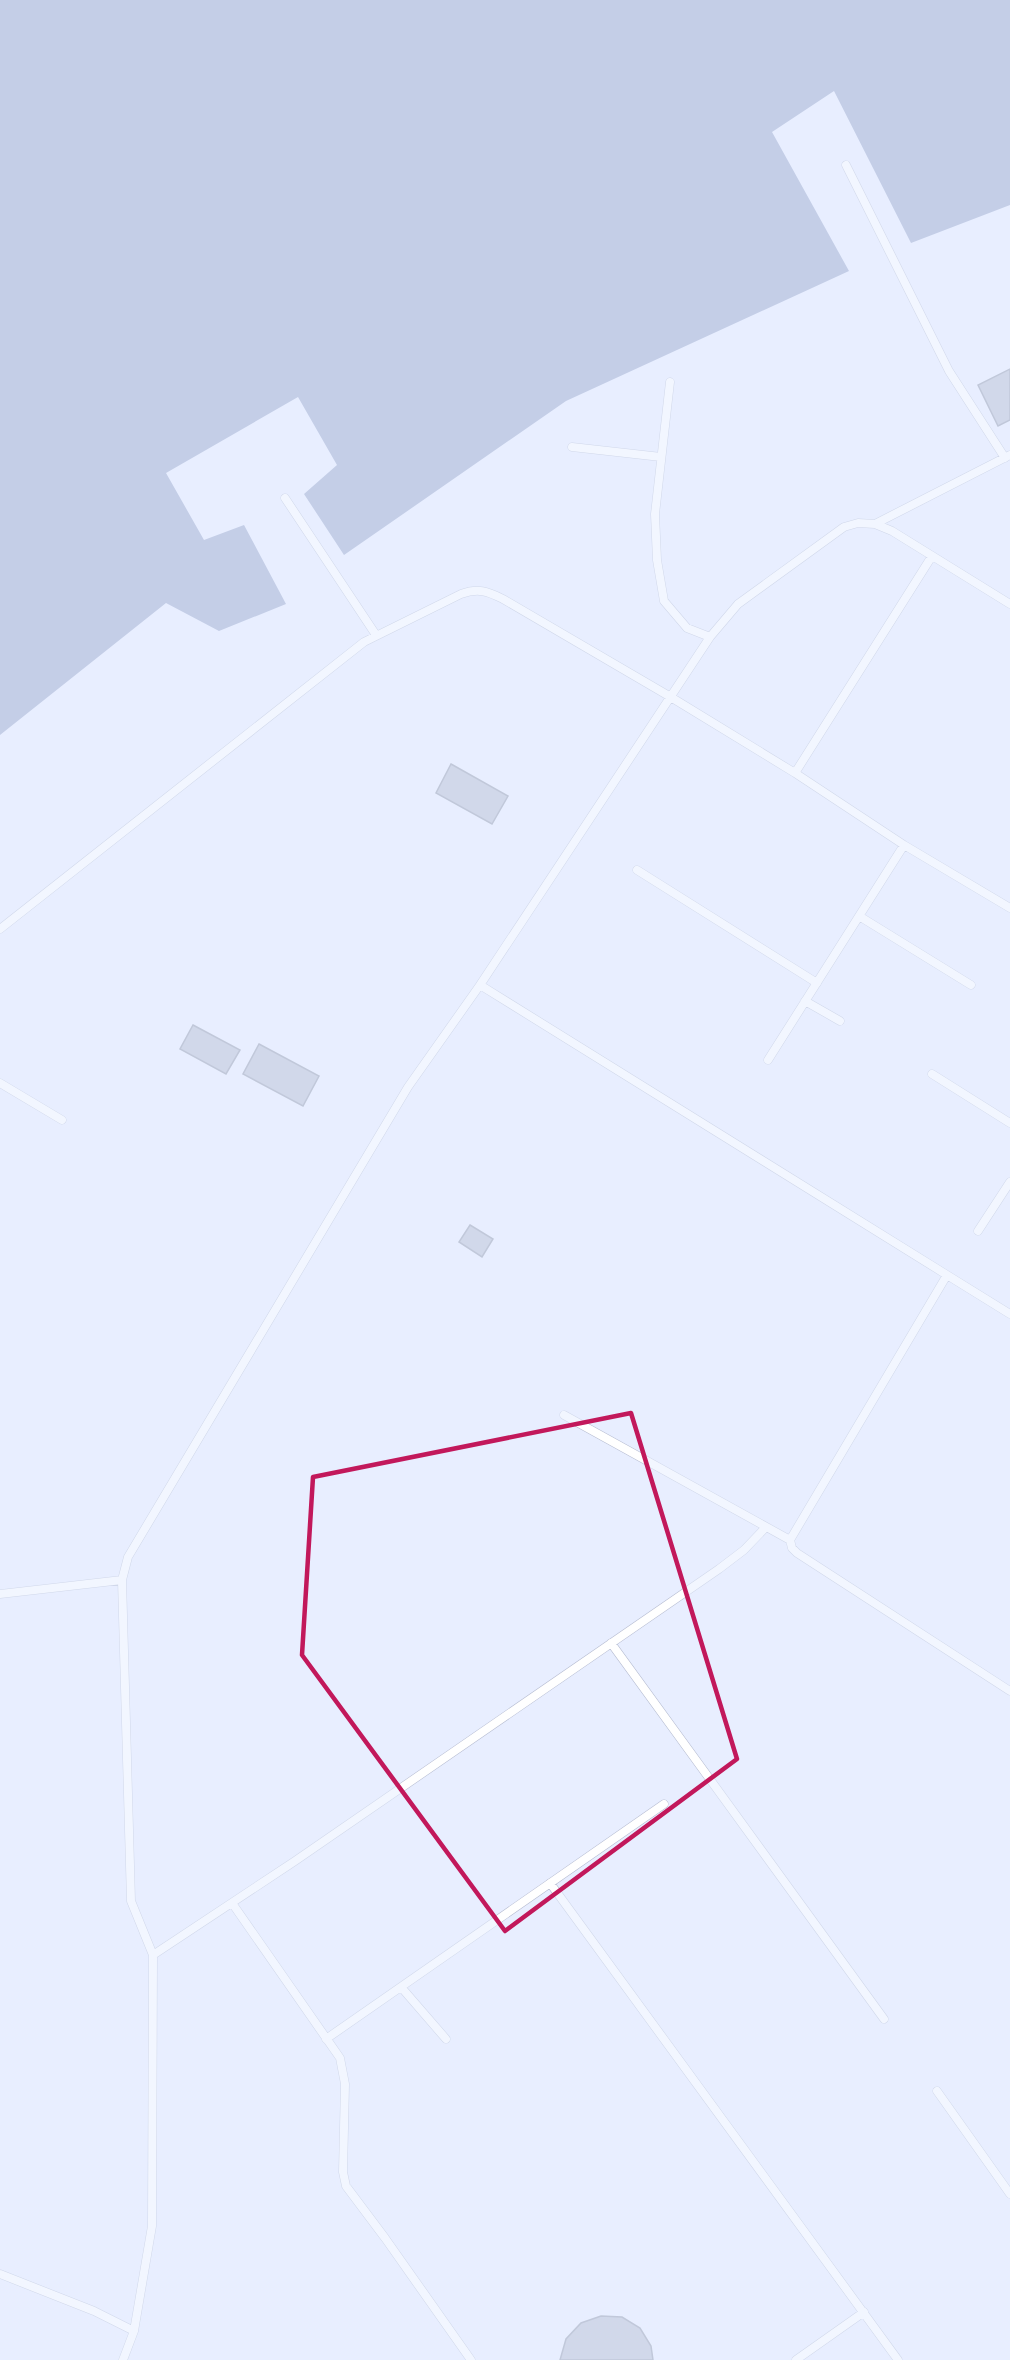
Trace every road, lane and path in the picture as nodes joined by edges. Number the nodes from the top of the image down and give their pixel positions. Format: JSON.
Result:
{"nodes":[{"id":1,"x":846,"y":165,"type":"dead end"},
{"id":2,"x":670,"y":382,"type":"dead end"},
{"id":3,"x":572,"y":447,"type":"dead end"},
{"id":4,"x":1007,"y":456,"type":"edge"},
{"id":5,"x":661,"y":457,"type":"junction"},
{"id":6,"x":285,"y":498,"type":"dead end"},
{"id":7,"x":875,"y":524,"type":"junction"},
{"id":8,"x":932,"y":556,"type":"junction"},
{"id":9,"x":1010,"y":604,"type":"edge"},
{"id":10,"x":376,"y":635,"type":"junction"},
{"id":11,"x":710,"y":637,"type":"junction"},
{"id":12,"x":669,"y":696,"type":"junction"},
{"id":13,"x":795,"y":773,"type":"junction"},
{"id":14,"x":904,"y":845,"type":"junction"},
{"id":15,"x":638,"y":870,"type":"dead end"},
{"id":16,"x":1010,"y":908,"type":"edge"},
{"id":17,"x":859,"y":916,"type":"junction"},
{"id":18,"x":0,"y":928,"type":"edge"},
{"id":19,"x":817,"y":982,"type":"junction"},
{"id":20,"x":480,"y":985,"type":"junction"},
{"id":21,"x":971,"y":985,"type":"dead end"},
{"id":22,"x":805,"y":1001,"type":"junction"},
{"id":23,"x":840,"y":1021,"type":"dead end"},
{"id":24,"x":768,"y":1060,"type":"dead end"},
{"id":25,"x":932,"y":1074,"type":"dead end"},
{"id":26,"x":0,"y":1083,"type":"edge"},
{"id":27,"x":62,"y":1120,"type":"dead end"},
{"id":28,"x":1010,"y":1123,"type":"edge"},
{"id":29,"x":1010,"y":1182,"type":"edge"},
{"id":30,"x":978,"y":1231,"type":"dead end"},
{"id":31,"x":947,"y":1275,"type":"junction"},
{"id":32,"x":1010,"y":1314,"type":"edge"},
{"id":33,"x":564,"y":1415,"type":"dead end"},
{"id":34,"x":766,"y":1527,"type":"junction"},
{"id":35,"x":790,"y":1540,"type":"junction"},
{"id":36,"x":122,"y":1580,"type":"junction"},
{"id":37,"x":0,"y":1594,"type":"edge"},
{"id":38,"x":612,"y":1643,"type":"junction"},
{"id":39,"x":1010,"y":1691,"type":"edge"},
{"id":40,"x":664,"y":1804,"type":"dead end"},
{"id":41,"x":550,"y":1882,"type":"junction"},
{"id":42,"x":232,"y":1903,"type":"junction"},
{"id":43,"x":153,"y":1955,"type":"junction"},
{"id":44,"x":401,"y":1987,"type":"junction"},
{"id":45,"x":884,"y":2019,"type":"dead end"},
{"id":46,"x":326,"y":2039,"type":"junction"},
{"id":47,"x":446,"y":2039,"type":"dead end"},
{"id":48,"x":937,"y":2091,"type":"dead end"},
{"id":49,"x":1010,"y":2194,"type":"edge"},
{"id":50,"x":0,"y":2274,"type":"edge"},
{"id":51,"x":864,"y":2312,"type":"junction"},
{"id":52,"x":134,"y":2331,"type":"junction"},
{"id":53,"x":123,"y":2360,"type":"edge"},
{"id":54,"x":471,"y":2360,"type":"edge"},
{"id":55,"x":796,"y":2360,"type":"edge"},
{"id":56,"x":898,"y":2360,"type":"edge"}],
"edges":[{"from":1,"to":4,"type":"lane"},
{"from":2,"to":5,"type":"lane"},
{"from":3,"to":5,"type":"lane"},
{"from":4,"to":7,"type":"lane"},
{"from":5,"to":11,"type":"lane"},
{"from":6,"to":10,"type":"lane"},
{"from":7,"to":8,"type":"lane"},
{"from":7,"to":11,"type":"lane"},
{"from":8,"to":9,"type":"lane"},
{"from":8,"to":13,"type":"lane"},
{"from":10,"to":12,"type":"lane"},
{"from":10,"to":18,"type":"lane"},
{"from":11,"to":12,"type":"lane"},
{"from":12,"to":13,"type":"lane"},
{"from":12,"to":20,"type":"lane"},
{"from":13,"to":14,"type":"lane"},
{"from":14,"to":16,"type":"lane"},
{"from":14,"to":17,"type":"lane"},
{"from":15,"to":19,"type":"lane"},
{"from":17,"to":19,"type":"lane"},
{"from":17,"to":21,"type":"lane"},
{"from":19,"to":22,"type":"lane"},
{"from":20,"to":31,"type":"lane"},
{"from":20,"to":36,"type":"lane"},
{"from":22,"to":23,"type":"lane"},
{"from":22,"to":24,"type":"lane"},
{"from":25,"to":28,"type":"lane"},
{"from":26,"to":27,"type":"lane"},
{"from":29,"to":30,"type":"lane"},
{"from":31,"to":32,"type":"lane"},
{"from":31,"to":35,"type":"lane"},
{"from":33,"to":34,"type":"lane"},
{"from":34,"to":35,"type":"lane"},
{"from":34,"to":38,"type":"lane"},
{"from":35,"to":39,"type":"lane"},
{"from":36,"to":37,"type":"lane"},
{"from":36,"to":43,"type":"lane"},
{"from":38,"to":42,"type":"lane"},
{"from":38,"to":45,"type":"lane"},
{"from":40,"to":41,"type":"lane"},
{"from":41,"to":44,"type":"lane"},
{"from":41,"to":51,"type":"lane"},
{"from":42,"to":43,"type":"lane"},
{"from":42,"to":46,"type":"lane"},
{"from":43,"to":52,"type":"lane"},
{"from":44,"to":46,"type":"lane"},
{"from":44,"to":47,"type":"lane"},
{"from":46,"to":54,"type":"lane"},
{"from":48,"to":49,"type":"lane"},
{"from":50,"to":52,"type":"lane"},
{"from":51,"to":55,"type":"lane"},
{"from":51,"to":56,"type":"lane"},
{"from":52,"to":53,"type":"lane"}]}
